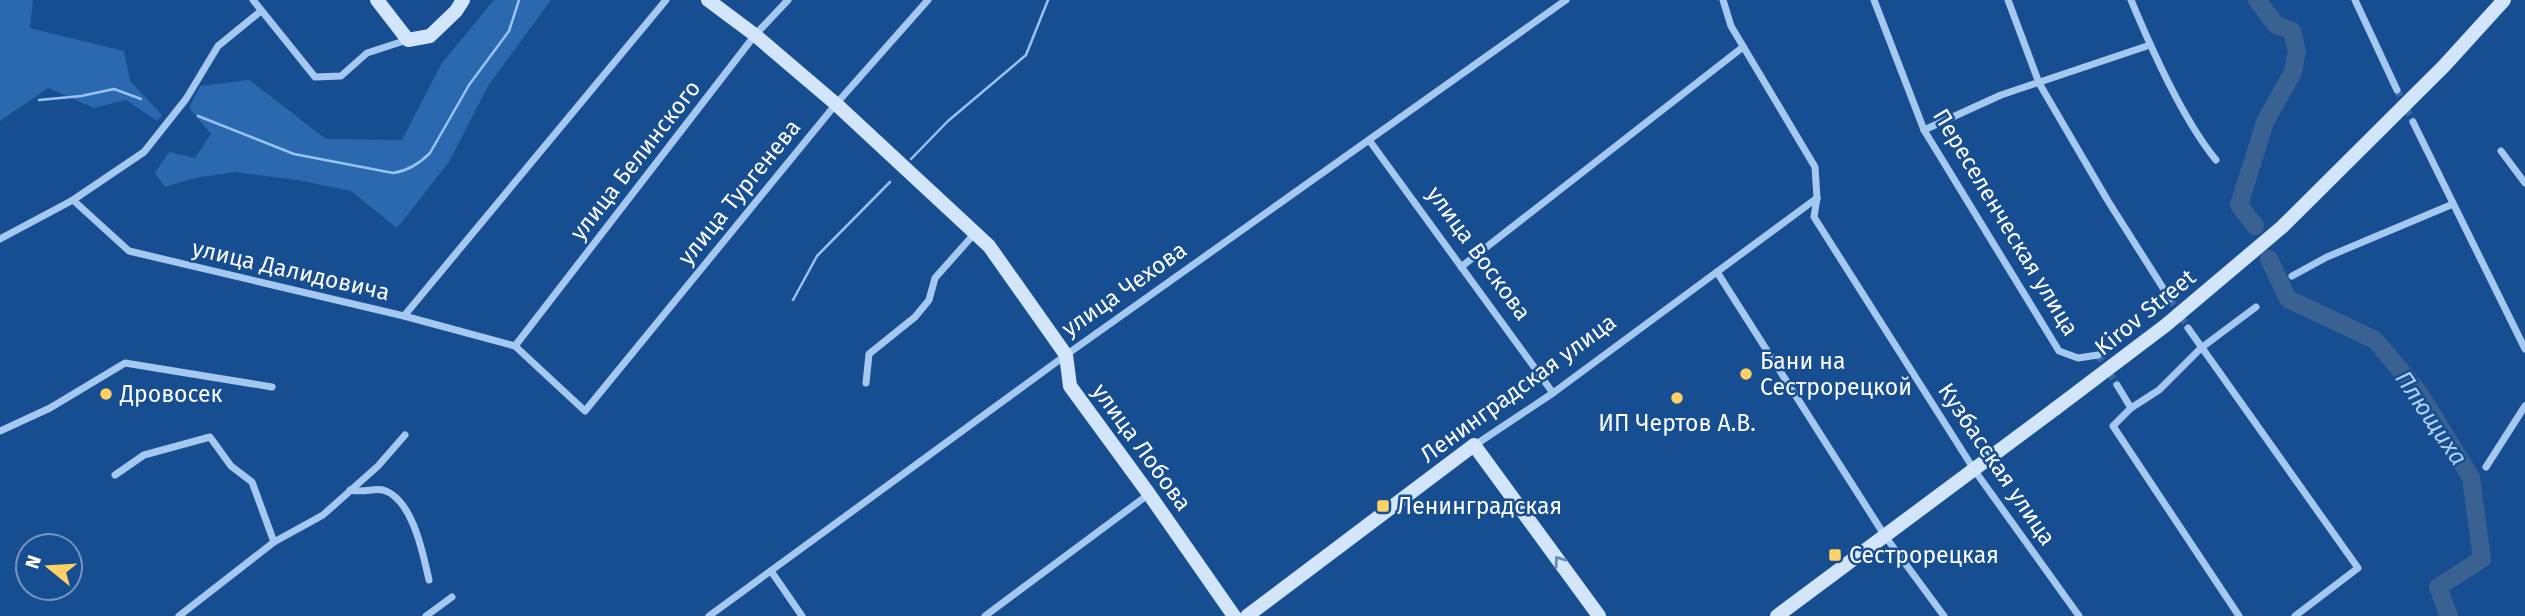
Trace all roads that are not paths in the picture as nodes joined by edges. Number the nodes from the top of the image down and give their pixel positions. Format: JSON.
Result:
{"nodes":[{"id":1,"x":253,"y":0,"type":"edge"},
{"id":2,"x":377,"y":0,"type":"edge"},
{"id":3,"x":463,"y":0,"type":"edge"},
{"id":4,"x":666,"y":0,"type":"edge"},
{"id":5,"x":708,"y":0,"type":"edge"},
{"id":6,"x":788,"y":0,"type":"edge"},
{"id":7,"x":928,"y":0,"type":"edge"},
{"id":8,"x":1566,"y":0,"type":"edge"},
{"id":9,"x":1723,"y":0,"type":"edge"},
{"id":10,"x":1874,"y":0,"type":"edge"},
{"id":11,"x":2008,"y":0,"type":"edge"},
{"id":12,"x":2131,"y":0,"type":"edge"},
{"id":13,"x":2355,"y":0,"type":"edge"},
{"id":14,"x":2504,"y":0,"type":"edge"},
{"id":15,"x":261,"y":11,"type":"junction"},
{"id":16,"x":755,"y":35,"type":"junction"},
{"id":17,"x":408,"y":40,"type":"junction"},
{"id":18,"x":2150,"y":45,"type":"junction"},
{"id":19,"x":1743,"y":47,"type":"junction"},
{"id":20,"x":2039,"y":83,"type":"junction"},
{"id":21,"x":2397,"y":90,"type":"tunnel mouth"},
{"id":22,"x":836,"y":104,"type":"junction"},
{"id":23,"x":2413,"y":122,"type":"tunnel mouth"},
{"id":24,"x":1924,"y":131,"type":"junction"},
{"id":25,"x":1369,"y":140,"type":"junction"},
{"id":26,"x":2501,"y":150,"type":"dead end"},
{"id":27,"x":2217,"y":160,"type":"dead end"},
{"id":28,"x":2525,"y":183,"type":"edge"},
{"id":29,"x":1817,"y":198,"type":"junction"},
{"id":30,"x":73,"y":200,"type":"junction"},
{"id":31,"x":2453,"y":204,"type":"junction"},
{"id":32,"x":976,"y":232,"type":"junction"},
{"id":33,"x":0,"y":239,"type":"edge"},
{"id":34,"x":1461,"y":267,"type":"junction"},
{"id":35,"x":1717,"y":272,"type":"junction"},
{"id":36,"x":2292,"y":275,"type":"dead end"},
{"id":37,"x":2170,"y":299,"type":"tunnel mouth"},
{"id":38,"x":2256,"y":307,"type":"dead end"},
{"id":39,"x":404,"y":316,"type":"junction"},
{"id":40,"x":2188,"y":328,"type":"tunnel mouth"},
{"id":41,"x":515,"y":346,"type":"junction"},
{"id":42,"x":2201,"y":348,"type":"junction"},
{"id":43,"x":2525,"y":349,"type":"edge"},
{"id":44,"x":1066,"y":355,"type":"junction"},
{"id":45,"x":2098,"y":355,"type":"dead end"},
{"id":46,"x":866,"y":383,"type":"dead end"},
{"id":47,"x":2116,"y":385,"type":"tunnel mouth"},
{"id":48,"x":272,"y":387,"type":"dead end"},
{"id":49,"x":1553,"y":393,"type":"junction"},
{"id":50,"x":2525,"y":405,"type":"edge"},
{"id":51,"x":2131,"y":408,"type":"junction"},
{"id":52,"x":0,"y":431,"type":"edge"},
{"id":53,"x":405,"y":435,"type":"dead end"},
{"id":54,"x":1474,"y":445,"type":"junction"},
{"id":55,"x":2486,"y":467,"type":"dead end"},
{"id":56,"x":1975,"y":471,"type":"junction"},
{"id":57,"x":115,"y":475,"type":"dead end"},
{"id":58,"x":350,"y":491,"type":"junction"},
{"id":59,"x":1149,"y":494,"type":"junction"},
{"id":60,"x":1885,"y":536,"type":"junction"},
{"id":61,"x":274,"y":542,"type":"junction"},
{"id":62,"x":771,"y":571,"type":"junction"},
{"id":63,"x":429,"y":580,"type":"dead end"},
{"id":64,"x":452,"y":597,"type":"dead end"},
{"id":65,"x":180,"y":616,"type":"edge"},
{"id":66,"x":426,"y":616,"type":"edge"},
{"id":67,"x":709,"y":616,"type":"edge"},
{"id":68,"x":802,"y":616,"type":"edge"},
{"id":69,"x":985,"y":616,"type":"edge"},
{"id":70,"x":1234,"y":616,"type":"edge"},
{"id":71,"x":1247,"y":616,"type":"edge"},
{"id":72,"x":1599,"y":616,"type":"edge"},
{"id":73,"x":1777,"y":616,"type":"edge"},
{"id":74,"x":1944,"y":616,"type":"edge"},
{"id":75,"x":2079,"y":616,"type":"edge"},
{"id":76,"x":2239,"y":616,"type":"edge"},
{"id":77,"x":2295,"y":616,"type":"edge"}],
"edges":[{"from":1,"to":15,"type":"street"},
{"from":2,"to":17,"type":"street"},
{"from":3,"to":17,"type":"street"},
{"from":4,"to":39,"type":"street","name":"улица Далидовича"},
{"from":5,"to":16,"type":"street","name":"улица Лобова"},
{"from":6,"to":16,"type":"street","name":"улица Белинского"},
{"from":7,"to":22,"type":"street","name":"улица Тургенева"},
{"from":8,"to":25,"type":"street","name":"улица Чехова"},
{"from":9,"to":19,"type":"street","name":"Кузбасская улица"},
{"from":10,"to":24,"type":"street","name":"Переселенческая улица"},
{"from":11,"to":20,"type":"street"},
{"from":12,"to":18,"type":"street"},
{"from":13,"to":21,"type":"street"},
{"from":14,"to":56,"type":"street","name":"Kirov Street","bridge":true},
{"from":15,"to":17,"type":"street"},
{"from":15,"to":30,"type":"street"},
{"from":16,"to":22,"type":"street","name":"улица Лобова"},
{"from":16,"to":41,"type":"street","name":"улица Белинского"},
{"from":18,"to":20,"type":"street"},
{"from":18,"to":27,"type":"street"},
{"from":19,"to":29,"type":"street","name":"Кузбасская улица"},
{"from":19,"to":34,"type":"street"},
{"from":20,"to":24,"type":"street"},
{"from":20,"to":37,"type":"street"},
{"from":22,"to":32,"type":"street","name":"улица Лобова"},
{"from":22,"to":41,"type":"street","name":"улица Тургенева"},
{"from":23,"to":31,"type":"street"},
{"from":24,"to":45,"type":"street","name":"Переселенческая улица"},
{"from":25,"to":34,"type":"street","name":"улица Воскова"},
{"from":25,"to":44,"type":"street","name":"улица Чехова"},
{"from":26,"to":28,"type":"street"},
{"from":29,"to":35,"type":"street","name":"Ленинградская улица"},
{"from":29,"to":56,"type":"street","name":"Кузбасская улица"},
{"from":30,"to":33,"type":"street"},
{"from":30,"to":39,"type":"street","name":"улица Далидовича"},
{"from":31,"to":36,"type":"street"},
{"from":31,"to":43,"type":"street"},
{"from":32,"to":44,"type":"street","name":"улица Лобова"},
{"from":32,"to":46,"type":"street"},
{"from":34,"to":49,"type":"street","name":"улица Воскова"},
{"from":35,"to":49,"type":"street","name":"Ленинградская улица"},
{"from":35,"to":60,"type":"street"},
{"from":38,"to":42,"type":"street"},
{"from":39,"to":41,"type":"street"},
{"from":40,"to":42,"type":"street"},
{"from":42,"to":51,"type":"street"},
{"from":42,"to":77,"type":"street"},
{"from":44,"to":59,"type":"street","name":"улица Лобова"},
{"from":44,"to":62,"type":"street","name":"улица Чехова"},
{"from":47,"to":51,"type":"street"},
{"from":48,"to":52,"type":"street"},
{"from":49,"to":54,"type":"street","name":"Ленинградская улица"},
{"from":50,"to":55,"type":"street"},
{"from":51,"to":76,"type":"street"},
{"from":53,"to":58,"type":"street"},
{"from":54,"to":71,"type":"street","name":"Ленинградская улица"},
{"from":72,"to":54,"type":"street","one_way":true},
{"from":56,"to":60,"type":"street","name":"Kirov Street"},
{"from":56,"to":75,"type":"street","name":"Кузбасская улица"},
{"from":57,"to":61,"type":"street"},
{"from":58,"to":61,"type":"street"},
{"from":58,"to":63,"type":"street"},
{"from":59,"to":69,"type":"street"},
{"from":59,"to":70,"type":"street","name":"улица Лобова"},
{"from":60,"to":73,"type":"street","name":"Kirov Street"},
{"from":60,"to":74,"type":"street"},
{"from":61,"to":65,"type":"street"},
{"from":62,"to":67,"type":"street","name":"улица Чехова"},
{"from":62,"to":68,"type":"street"},
{"from":64,"to":66,"type":"street"}]}
